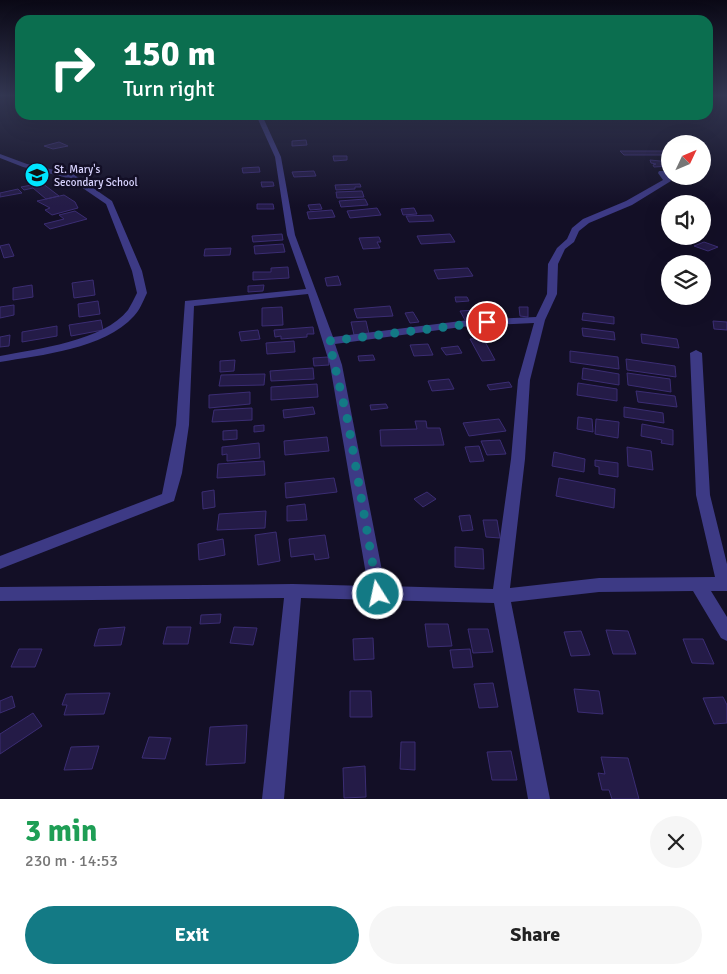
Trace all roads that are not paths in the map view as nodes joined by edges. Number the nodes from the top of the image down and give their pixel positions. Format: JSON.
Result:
{"nodes":[{"id":1,"x":267,"y":132,"type":"edge"},
{"id":2,"x":0,"y":156,"type":"edge"},
{"id":3,"x":661,"y":185,"type":"edge"},
{"id":4,"x":312,"y":292,"type":"junction"},
{"id":5,"x":540,"y":320,"type":"junction"},
{"id":6,"x":329,"y":341,"type":"junction"},
{"id":7,"x":696,"y":353,"type":"dead end"},
{"id":8,"x":0,"y":358,"type":"edge"},
{"id":9,"x":0,"y":563,"type":"edge"},
{"id":10,"x":727,"y":584,"type":"edge"},
{"id":11,"x":698,"y":585,"type":"junction"},
{"id":12,"x":293,"y":591,"type":"junction"},
{"id":13,"x":0,"y":594,"type":"edge"},
{"id":14,"x":378,"y":594,"type":"junction"},
{"id":15,"x":501,"y":596,"type":"junction"},
{"id":16,"x":727,"y":633,"type":"edge"},
{"id":17,"x":273,"y":799,"type":"edge"},
{"id":18,"x":539,"y":799,"type":"edge"}],
"edges":[{"from":1,"to":4,"type":"street"},
{"from":2,"to":8,"type":"street"},
{"from":3,"to":5,"type":"street"},
{"from":4,"to":6,"type":"street"},
{"from":4,"to":9,"type":"street"},
{"from":5,"to":6,"type":"street"},
{"from":5,"to":15,"type":"street"},
{"from":6,"to":14,"type":"street"},
{"from":7,"to":10,"type":"street"},
{"from":10,"to":11,"type":"street"},
{"from":11,"to":15,"type":"street"},
{"from":11,"to":16,"type":"street"},
{"from":12,"to":13,"type":"street"},
{"from":12,"to":14,"type":"street"},
{"from":12,"to":17,"type":"street"},
{"from":14,"to":15,"type":"street"},
{"from":15,"to":18,"type":"street"}]}
